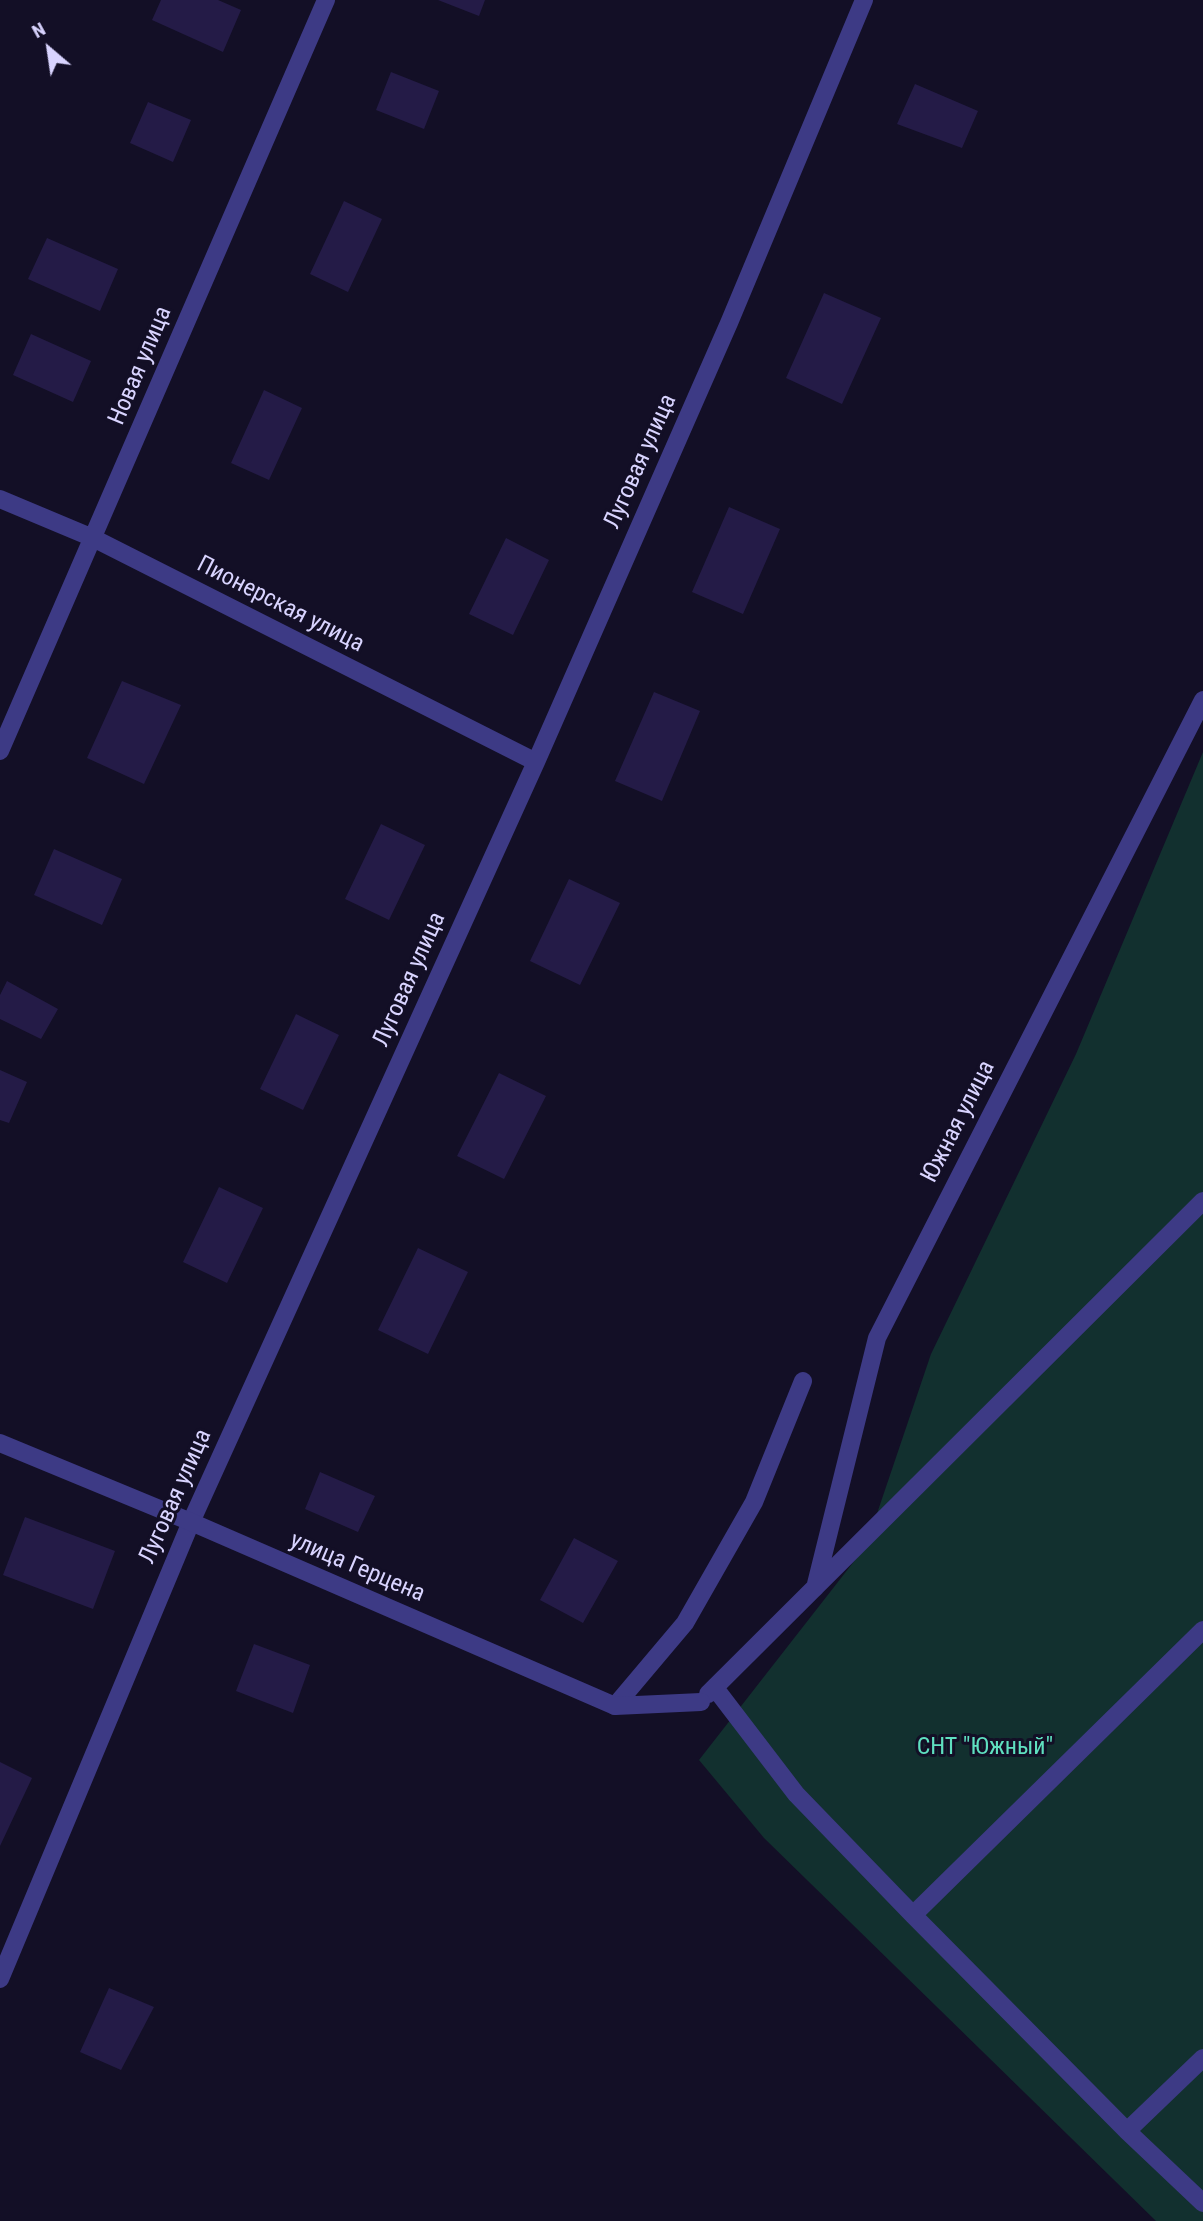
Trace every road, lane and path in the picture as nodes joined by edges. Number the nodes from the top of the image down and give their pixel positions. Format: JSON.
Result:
{"nodes":[{"id":1,"x":326,"y":0,"type":"edge"},
{"id":2,"x":864,"y":0,"type":"edge"},
{"id":3,"x":0,"y":499,"type":"edge"},
{"id":4,"x":93,"y":538,"type":"junction"},
{"id":5,"x":1203,"y":700,"type":"edge"},
{"id":6,"x":0,"y":751,"type":"edge"},
{"id":7,"x":536,"y":762,"type":"junction"},
{"id":8,"x":1203,"y":1201,"type":"edge"},
{"id":9,"x":803,"y":1381,"type":"dead end"},
{"id":10,"x":0,"y":1443,"type":"edge"},
{"id":11,"x":191,"y":1522,"type":"junction"},
{"id":12,"x":815,"y":1588,"type":"junction"},
{"id":13,"x":1203,"y":1630,"type":"edge"},
{"id":14,"x":715,"y":1688,"type":"junction"},
{"id":15,"x":615,"y":1706,"type":"junction"},
{"id":16,"x":912,"y":1915,"type":"junction"},
{"id":17,"x":0,"y":1979,"type":"edge"},
{"id":18,"x":1203,"y":2058,"type":"edge"},
{"id":19,"x":1127,"y":2131,"type":"junction"},
{"id":20,"x":1203,"y":2203,"type":"edge"}],
"edges":[{"from":1,"to":4,"type":"street","name":"Новая улица"},
{"from":2,"to":7,"type":"street","name":"Луговая улица"},
{"from":3,"to":4,"type":"street","name":"Пионерская улица"},
{"from":4,"to":6,"type":"street","name":"Новая улица"},
{"from":4,"to":7,"type":"street","name":"Пионерская улица"},
{"from":5,"to":12,"type":"street","name":"Южная улица"},
{"from":7,"to":11,"type":"street","name":"Луговая улица"},
{"from":8,"to":12,"type":"street"},
{"from":9,"to":15,"type":"street"},
{"from":10,"to":11,"type":"street","name":"улица Герцена"},
{"from":11,"to":15,"type":"street","name":"улица Герцена"},
{"from":11,"to":17,"type":"street","name":"Луговая улица"},
{"from":12,"to":14,"type":"street"},
{"from":13,"to":16,"type":"street"},
{"from":14,"to":15,"type":"street","name":"улица Герцена"},
{"from":14,"to":16,"type":"street"},
{"from":16,"to":19,"type":"street"},
{"from":18,"to":19,"type":"street"},
{"from":19,"to":20,"type":"street"}]}
